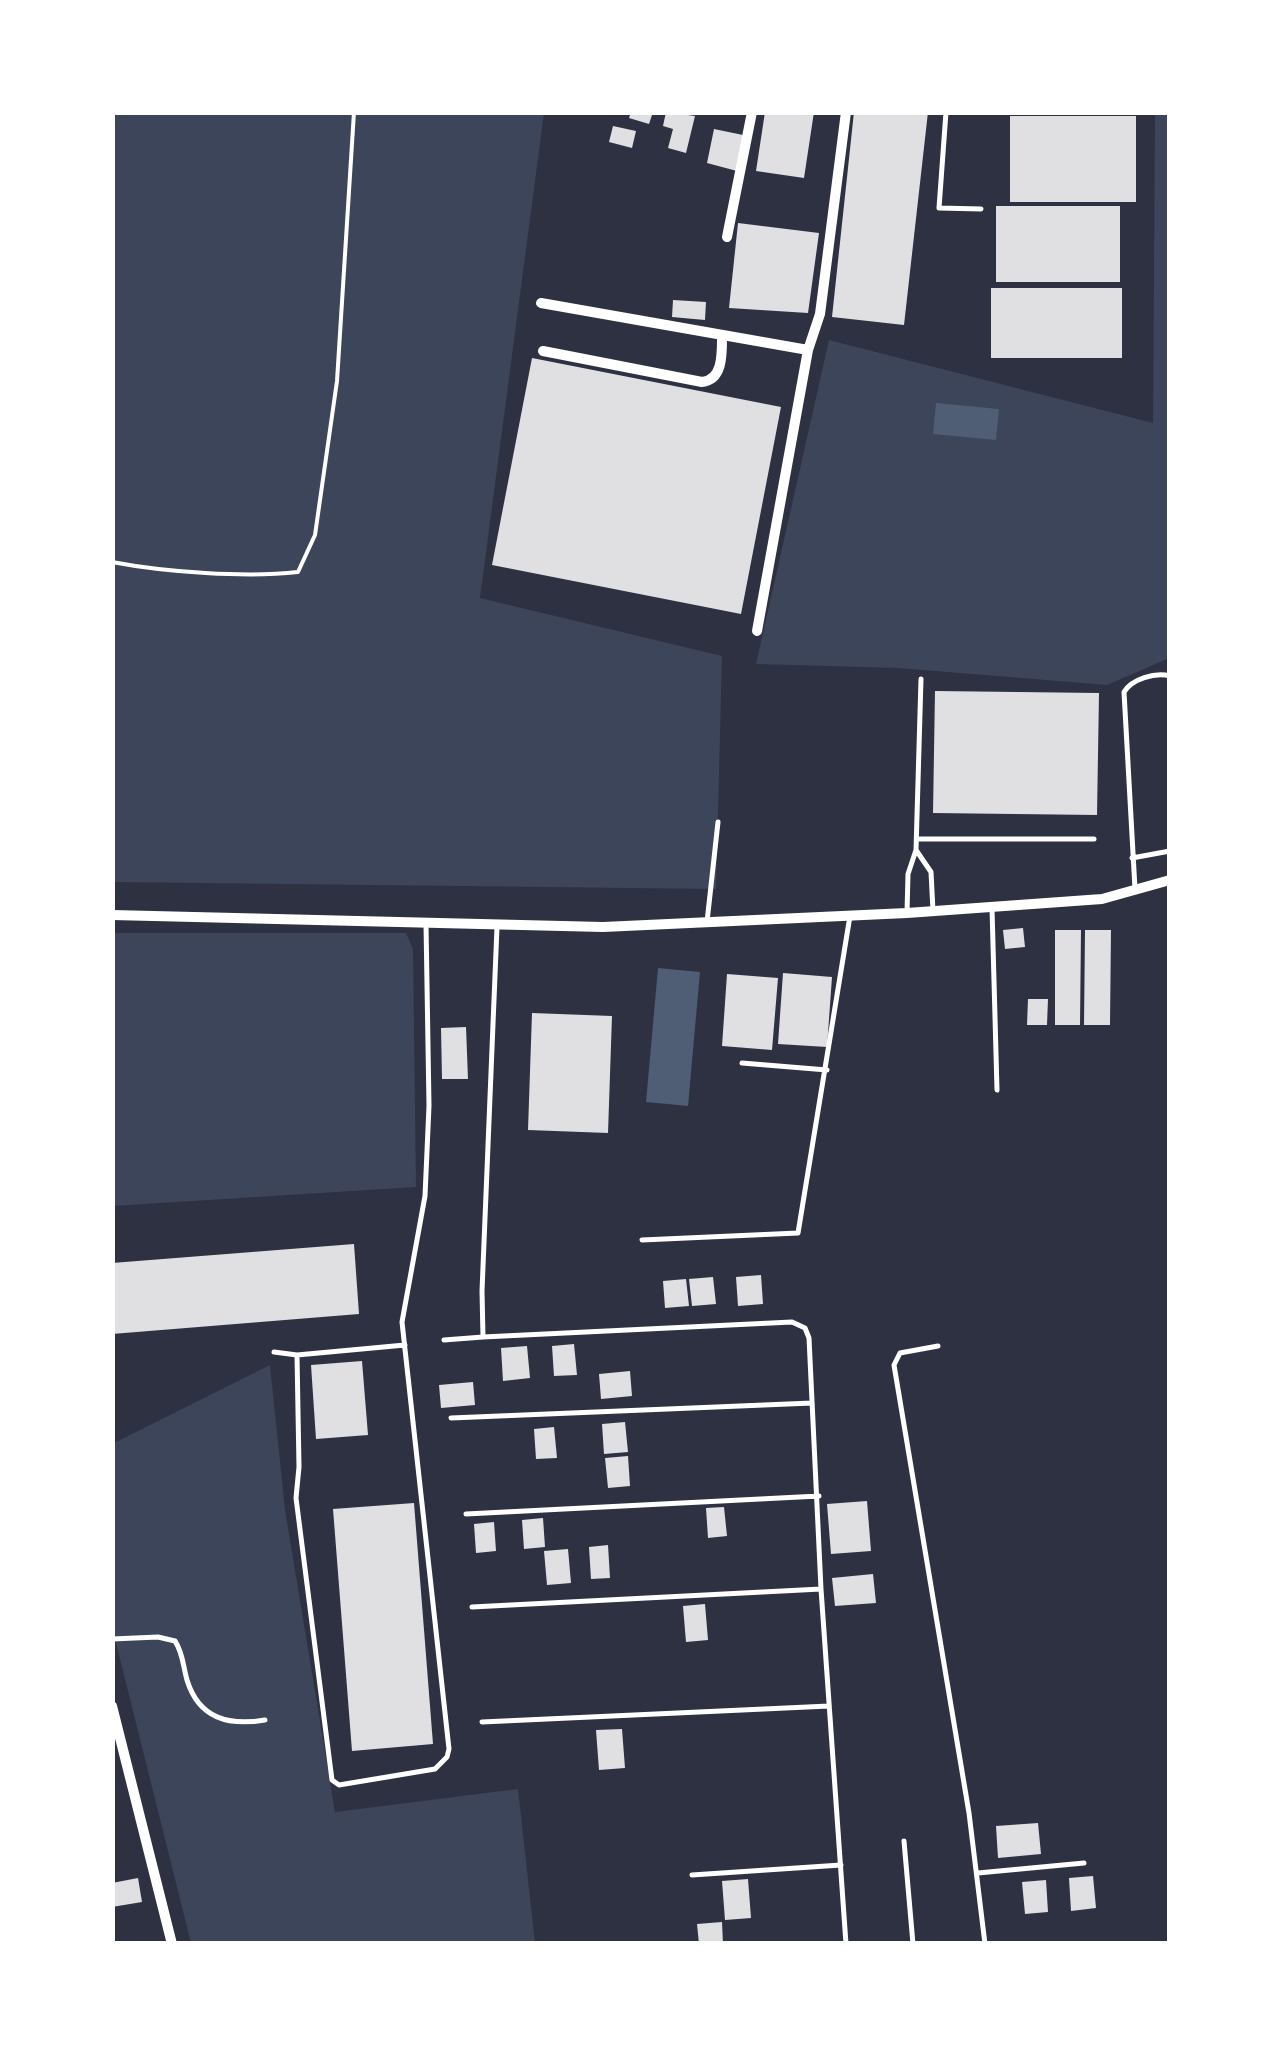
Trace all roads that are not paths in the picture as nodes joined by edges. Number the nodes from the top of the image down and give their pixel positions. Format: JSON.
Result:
{"nodes":[{"id":1,"x":752,"y":112,"type":"edge"},
{"id":2,"x":846,"y":112,"type":"edge"},
{"id":3,"x":946,"y":112,"type":"edge"},
{"id":4,"x":981,"y":209,"type":"dead end"},
{"id":5,"x":727,"y":237,"type":"dead end"},
{"id":6,"x":541,"y":303,"type":"dead end"},
{"id":7,"x":722,"y":336,"type":"junction"},
{"id":8,"x":808,"y":350,"type":"junction"},
{"id":9,"x":544,"y":351,"type":"dead end"},
{"id":10,"x":757,"y":631,"type":"dead end"},
{"id":11,"x":1170,"y":676,"type":"edge"},
{"id":12,"x":921,"y":679,"type":"dead end"},
{"id":13,"x":718,"y":822,"type":"dead end"},
{"id":14,"x":916,"y":839,"type":"junction"},
{"id":15,"x":1094,"y":839,"type":"dead end"},
{"id":16,"x":916,"y":850,"type":"junction"},
{"id":17,"x":1170,"y":851,"type":"edge"},
{"id":18,"x":1132,"y":858,"type":"junction"},
{"id":19,"x":1170,"y":880,"type":"edge"},
{"id":20,"x":1134,"y":889,"type":"junction"},
{"id":21,"x":992,"y":907,"type":"junction"},
{"id":22,"x":933,"y":911,"type":"junction"},
{"id":23,"x":907,"y":913,"type":"junction"},
{"id":24,"x":112,"y":915,"type":"edge"},
{"id":25,"x":850,"y":916,"type":"junction"},
{"id":26,"x":426,"y":921,"type":"junction"},
{"id":27,"x":497,"y":922,"type":"junction"},
{"id":28,"x":707,"y":922,"type":"junction"},
{"id":29,"x":742,"y":1063,"type":"dead end"},
{"id":30,"x":828,"y":1070,"type":"junction"},
{"id":31,"x":997,"y":1090,"type":"dead end"},
{"id":32,"x":642,"y":1240,"type":"dead end"},
{"id":33,"x":484,"y":1337,"type":"junction"},
{"id":34,"x":444,"y":1340,"type":"dead end"},
{"id":35,"x":405,"y":1344,"type":"junction"},
{"id":36,"x":938,"y":1346,"type":"dead end"},
{"id":37,"x":274,"y":1352,"type":"dead end"},
{"id":38,"x":297,"y":1354,"type":"junction"},
{"id":39,"x":812,"y":1403,"type":"junction"},
{"id":40,"x":451,"y":1418,"type":"dead end"},
{"id":41,"x":819,"y":1496,"type":"junction"},
{"id":42,"x":466,"y":1514,"type":"dead end"},
{"id":43,"x":821,"y":1589,"type":"junction"},
{"id":44,"x":472,"y":1607,"type":"dead end"},
{"id":45,"x":112,"y":1639,"type":"edge"},
{"id":46,"x":112,"y":1706,"type":"edge"},
{"id":47,"x":828,"y":1706,"type":"junction"},
{"id":48,"x":265,"y":1720,"type":"dead end"},
{"id":49,"x":482,"y":1722,"type":"dead end"},
{"id":50,"x":904,"y":1841,"type":"dead end"},
{"id":51,"x":1084,"y":1863,"type":"dead end"},
{"id":52,"x":840,"y":1865,"type":"junction"},
{"id":53,"x":978,"y":1873,"type":"junction"},
{"id":54,"x":692,"y":1876,"type":"dead end"},
{"id":55,"x":172,"y":1943,"type":"edge"},
{"id":56,"x":846,"y":1944,"type":"edge"},
{"id":57,"x":913,"y":1944,"type":"edge"},
{"id":58,"x":985,"y":1944,"type":"edge"}],
"edges":[{"from":1,"to":5,"type":"street"},
{"from":2,"to":8,"type":"street"},
{"from":3,"to":4,"type":"lane"},
{"from":6,"to":7,"type":"street"},
{"from":7,"to":8,"type":"street"},
{"from":7,"to":9,"type":"street"},
{"from":8,"to":10,"type":"street"},
{"from":11,"to":18,"type":"lane"},
{"from":12,"to":14,"type":"lane"},
{"from":13,"to":28,"type":"lane"},
{"from":14,"to":15,"type":"lane"},
{"from":14,"to":16,"type":"lane"},
{"from":16,"to":22,"type":"lane"},
{"from":16,"to":23,"type":"lane"},
{"from":17,"to":18,"type":"lane"},
{"from":18,"to":20,"type":"lane"},
{"from":19,"to":20,"type":"street"},
{"from":20,"to":21,"type":"street"},
{"from":21,"to":22,"type":"street"},
{"from":21,"to":31,"type":"lane"},
{"from":22,"to":23,"type":"street"},
{"from":23,"to":25,"type":"street"},
{"from":24,"to":26,"type":"street"},
{"from":25,"to":28,"type":"street"},
{"from":25,"to":30,"type":"lane"},
{"from":26,"to":27,"type":"street"},
{"from":26,"to":35,"type":"lane"},
{"from":27,"to":28,"type":"street"},
{"from":27,"to":33,"type":"lane"},
{"from":29,"to":30,"type":"lane"},
{"from":30,"to":32,"type":"lane"},
{"from":33,"to":34,"type":"lane"},
{"from":33,"to":39,"type":"lane"},
{"from":35,"to":38,"type":"lane"},
{"from":35,"to":38,"type":"lane"},
{"from":36,"to":53,"type":"lane"},
{"from":37,"to":38,"type":"lane"},
{"from":39,"to":40,"type":"lane"},
{"from":39,"to":41,"type":"lane"},
{"from":41,"to":42,"type":"lane"},
{"from":41,"to":43,"type":"lane"},
{"from":43,"to":44,"type":"lane"},
{"from":43,"to":47,"type":"lane"},
{"from":45,"to":48,"type":"lane"},
{"from":46,"to":55,"type":"street"},
{"from":47,"to":49,"type":"lane"},
{"from":47,"to":52,"type":"lane"},
{"from":50,"to":57,"type":"lane"},
{"from":51,"to":53,"type":"lane"},
{"from":52,"to":54,"type":"lane"},
{"from":52,"to":56,"type":"lane"},
{"from":53,"to":58,"type":"lane"}]}
